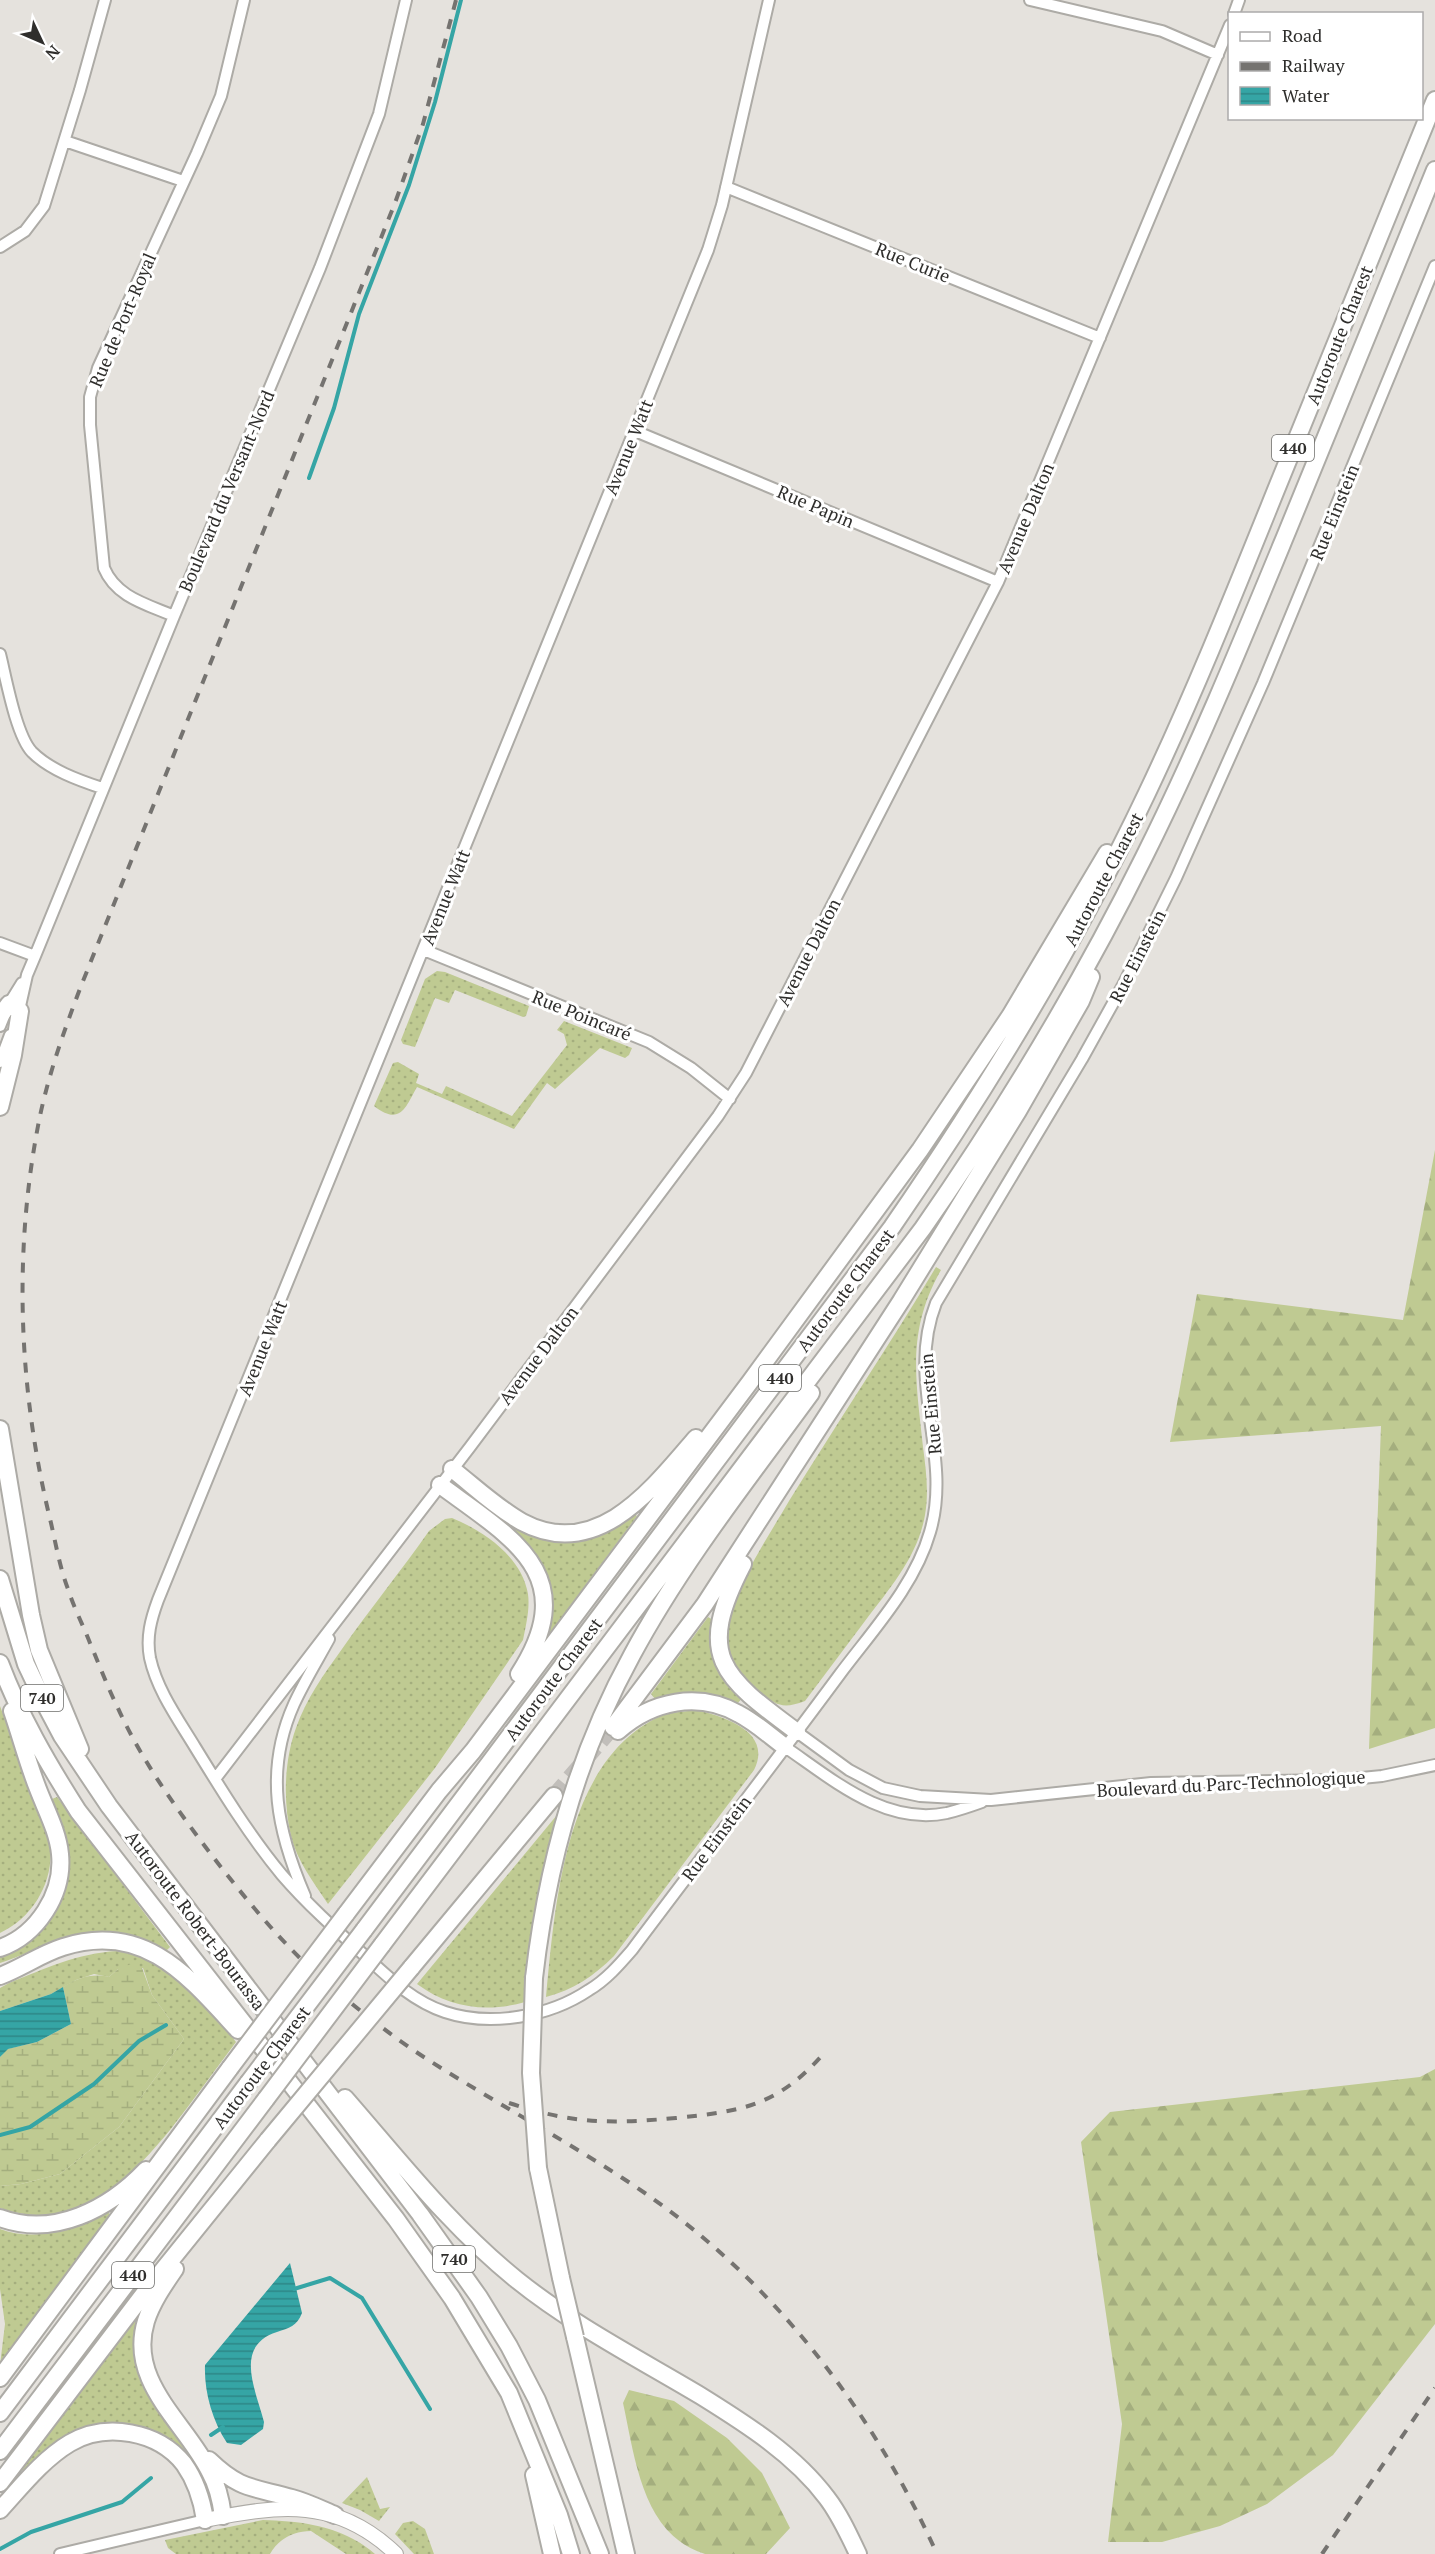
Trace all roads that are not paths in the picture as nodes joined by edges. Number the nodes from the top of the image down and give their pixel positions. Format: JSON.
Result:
{"nodes":[{"id":1,"x":105,"y":0,"type":"edge"},
{"id":2,"x":244,"y":0,"type":"edge"},
{"id":3,"x":406,"y":0,"type":"edge"},
{"id":4,"x":769,"y":0,"type":"edge"},
{"id":5,"x":1030,"y":0,"type":"edge"},
{"id":6,"x":1228,"y":30,"type":"edge"},
{"id":7,"x":1218,"y":55,"type":"junction"},
{"id":8,"x":1435,"y":100,"type":"edge"},
{"id":9,"x":65,"y":141,"type":"junction"},
{"id":10,"x":1435,"y":170,"type":"edge"},
{"id":11,"x":183,"y":181,"type":"junction"},
{"id":12,"x":726,"y":187,"type":"junction"},
{"id":13,"x":0,"y":247,"type":"edge"},
{"id":14,"x":1435,"y":266,"type":"edge"},
{"id":15,"x":1100,"y":338,"type":"junction"},
{"id":16,"x":634,"y":430,"type":"junction"},
{"id":17,"x":998,"y":582,"type":"junction"},
{"id":18,"x":174,"y":616,"type":"junction"},
{"id":19,"x":0,"y":654,"type":"edge"},
{"id":20,"x":102,"y":788,"type":"junction"},
{"id":21,"x":1146,"y":795,"type":"junction"},
{"id":22,"x":1116,"y":912,"type":"junction"},
{"id":23,"x":0,"y":943,"type":"edge"},
{"id":24,"x":424,"y":950,"type":"junction"},
{"id":25,"x":35,"y":956,"type":"junction"},
{"id":26,"x":10,"y":1011,"type":"edge"},
{"id":27,"x":0,"y":1026,"type":"edge"},
{"id":28,"x":0,"y":1062,"type":"edge"},
{"id":29,"x":730,"y":1099,"type":"junction"},
{"id":30,"x":0,"y":1107,"type":"edge"},
{"id":31,"x":923,"y":1228,"type":"junction"},
{"id":32,"x":795,"y":1321,"type":"junction"},
{"id":33,"x":0,"y":1429,"type":"edge"},
{"id":34,"x":798,"y":1460,"type":"junction"},
{"id":35,"x":452,"y":1469,"type":"junction"},
{"id":36,"x":440,"y":1485,"type":"junction"},
{"id":37,"x":0,"y":1579,"type":"edge"},
{"id":38,"x":346,"y":1608,"type":"junction"},
{"id":39,"x":0,"y":1663,"type":"edge"},
{"id":40,"x":0,"y":1677,"type":"edge"},
{"id":41,"x":797,"y":1732,"type":"junction"},
{"id":42,"x":785,"y":1747,"type":"junction"},
{"id":43,"x":1435,"y":1765,"type":"edge"},
{"id":44,"x":215,"y":1779,"type":"junction"},
{"id":45,"x":439,"y":1791,"type":"junction"},
{"id":46,"x":554,"y":1797,"type":"tunnel mouth"},
{"id":47,"x":991,"y":1800,"type":"junction"},
{"id":48,"x":109,"y":1806,"type":"junction"},
{"id":49,"x":309,"y":1904,"type":"junction"},
{"id":50,"x":0,"y":1948,"type":"edge"},
{"id":51,"x":47,"y":1953,"type":"junction"},
{"id":52,"x":0,"y":1968,"type":"edge"},
{"id":53,"x":0,"y":1976,"type":"edge"},
{"id":54,"x":254,"y":1996,"type":"junction"},
{"id":55,"x":230,"y":2068,"type":"junction"},
{"id":56,"x":321,"y":2122,"type":"junction"},
{"id":57,"x":232,"y":2184,"type":"junction"},
{"id":58,"x":0,"y":2218,"type":"edge"},
{"id":59,"x":0,"y":2378,"type":"edge"},
{"id":60,"x":0,"y":2413,"type":"edge"},
{"id":61,"x":525,"y":2436,"type":"junction"},
{"id":62,"x":191,"y":2441,"type":"junction"},
{"id":63,"x":0,"y":2451,"type":"edge"},
{"id":64,"x":0,"y":2483,"type":"edge"},
{"id":65,"x":0,"y":2510,"type":"edge"},
{"id":66,"x":335,"y":2515,"type":"junction"},
{"id":67,"x":223,"y":2516,"type":"junction"},
{"id":68,"x":205,"y":2520,"type":"junction"},
{"id":69,"x":60,"y":2554,"type":"edge"},
{"id":70,"x":396,"y":2554,"type":"edge"},
{"id":71,"x":552,"y":2554,"type":"edge"},
{"id":72,"x":571,"y":2554,"type":"edge"},
{"id":73,"x":600,"y":2554,"type":"edge"},
{"id":74,"x":626,"y":2554,"type":"edge"},
{"id":75,"x":858,"y":2554,"type":"edge"}],
"edges":[{"from":1,"to":9,"type":"street"},
{"from":2,"to":11,"type":"street","name":"Rue de Port-Royal"},
{"from":3,"to":18,"type":"street","name":"Boulevard du Versant-Nord"},
{"from":4,"to":12,"type":"street","name":"Avenue Watt"},
{"from":5,"to":7,"type":"street"},
{"from":6,"to":7,"type":"street","name":"Avenue Dalton"},
{"from":7,"to":15,"type":"street","name":"Avenue Dalton"},
{"from":8,"to":21,"type":"highway","name":"Autoroute Charest","number":"440"},
{"from":9,"to":11,"type":"street"},
{"from":9,"to":13,"type":"street"},
{"from":10,"to":22,"type":"highway","name":"Autoroute Charest","number":"440"},
{"from":11,"to":18,"type":"street","name":"Rue de Port-Royal"},
{"from":12,"to":15,"type":"street","name":"Rue Curie"},
{"from":12,"to":16,"type":"street","name":"Avenue Watt"},
{"from":14,"to":41,"type":"street","name":"Rue Einstein"},
{"from":15,"to":17,"type":"street","name":"Avenue Dalton"},
{"from":16,"to":17,"type":"street","name":"Rue Papin"},
{"from":16,"to":24,"type":"street","name":"Avenue Watt"},
{"from":17,"to":29,"type":"street","name":"Avenue Dalton"},
{"from":18,"to":20,"type":"street","name":"Boulevard du Versant-Nord"},
{"from":19,"to":20,"type":"street"},
{"from":20,"to":25,"type":"street","name":"Boulevard du Versant-Nord"},
{"from":21,"to":32,"type":"highway"},
{"from":21,"to":60,"type":"highway","name":"Autoroute Charest","number":"440","bridge":true},
{"from":22,"to":31,"type":"highway","name":"Autoroute Charest","number":"440"},
{"from":22,"to":34,"type":"highway"},
{"from":23,"to":25,"type":"street"},
{"from":24,"to":29,"type":"street","name":"Rue Poincaré"},
{"from":24,"to":44,"type":"street","name":"Avenue Watt"},
{"from":25,"to":26,"type":"street","name":"Boulevard du Versant-Nord"},
{"from":26,"to":27,"type":"street","name":"Boulevard du Versant-Nord"},
{"from":26,"to":28,"type":"street","name":"Boulevard du Versant-Nord"},
{"from":26,"to":30,"type":"highway"},
{"from":29,"to":35,"type":"street","name":"Avenue Dalton"},
{"from":31,"to":63,"type":"highway","name":"Autoroute Charest","number":"440","bridge":true},
{"from":31,"to":74,"type":"highway","bridge":true},
{"from":32,"to":35,"type":"highway"},
{"from":32,"to":45,"type":"highway"},
{"from":33,"to":48,"type":"highway"},
{"from":34,"to":41,"type":"highway"},
{"from":34,"to":42,"type":"highway"},
{"from":35,"to":36,"type":"street","name":"Avenue Dalton"},
{"from":36,"to":38,"type":"street","name":"Avenue Dalton"},
{"from":36,"to":45,"type":"highway"},
{"from":37,"to":48,"type":"highway","name":"Autoroute Robert-Bourassa","number":"740"},
{"from":38,"to":44,"type":"street","name":"Avenue Dalton"},
{"from":38,"to":49,"type":"street"},
{"from":39,"to":56,"type":"highway","name":"Autoroute Robert-Bourassa","number":"740"},
{"from":40,"to":50,"type":"highway"},
{"from":41,"to":42,"type":"street","name":"Rue Einstein"},
{"from":41,"to":47,"type":"street","name":"Boulevard du Parc-Technologique"},
{"from":42,"to":47,"type":"street","name":"Boulevard du Parc-Technologique"},
{"from":42,"to":49,"type":"street","name":"Rue Einstein"},
{"from":43,"to":47,"type":"street","name":"Boulevard du Parc-Technologique"},
{"from":44,"to":49,"type":"street","name":"Rue Einstein"},
{"from":45,"to":55,"type":"highway","bridge":true},
{"from":46,"to":57,"type":"highway","bridge":true},
{"from":48,"to":54,"type":"highway","name":"Autoroute Robert-Bourassa","number":"740"},
{"from":51,"to":52,"type":"highway"},
{"from":51,"to":53,"type":"highway"},
{"from":51,"to":56,"type":"highway"},
{"from":54,"to":73,"type":"highway","name":"Autoroute Robert-Bourassa","number":"740"},
{"from":54,"to":75,"type":"highway"},
{"from":55,"to":58,"type":"highway"},
{"from":55,"to":59,"type":"highway"},
{"from":56,"to":61,"type":"highway","name":"Autoroute Robert-Bourassa","number":"740"},
{"from":57,"to":62,"type":"highway"},
{"from":57,"to":64,"type":"highway"},
{"from":61,"to":71,"type":"highway"},
{"from":61,"to":72,"type":"highway","name":"Autoroute Robert-Bourassa","number":"740"},
{"from":62,"to":66,"type":"highway"},
{"from":62,"to":67,"type":"highway"},
{"from":65,"to":68,"type":"highway"},
{"from":66,"to":67,"type":"main road"},
{"from":66,"to":70,"type":"main road"},
{"from":67,"to":68,"type":"main road"},
{"from":68,"to":69,"type":"street"}]}
